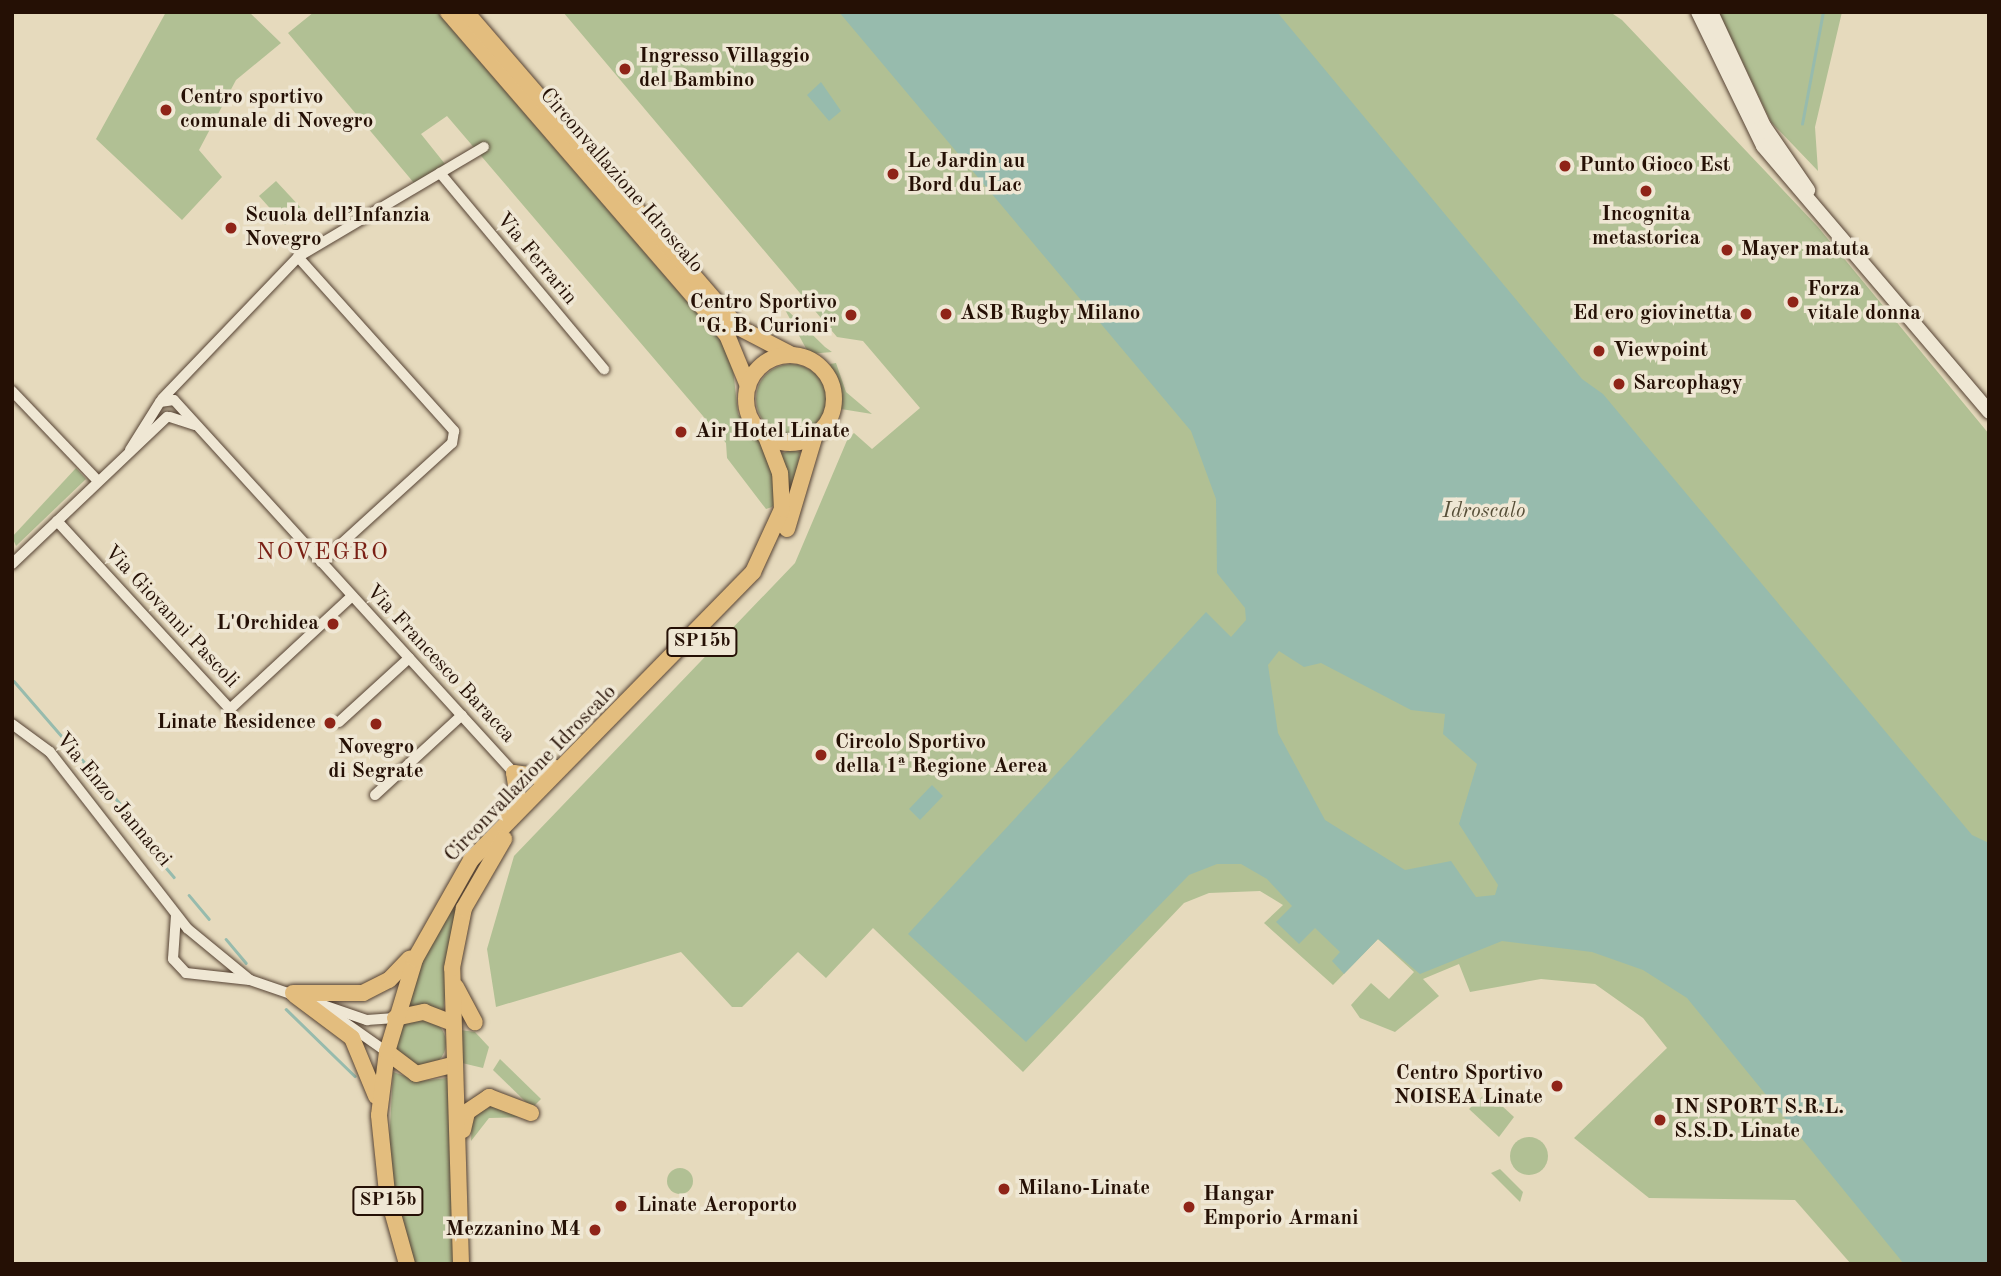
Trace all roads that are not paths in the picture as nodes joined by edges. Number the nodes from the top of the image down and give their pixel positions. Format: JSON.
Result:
{"nodes":[{"id":1,"x":448,"y":12,"type":"edge"},
{"id":2,"x":466,"y":12,"type":"edge"},
{"id":3,"x":1698,"y":12,"type":"edge"},
{"id":4,"x":1711,"y":12,"type":"edge"},
{"id":5,"x":484,"y":146,"type":"dead end"},
{"id":6,"x":439,"y":173,"type":"junction"},
{"id":7,"x":1840,"y":237,"type":"junction"},
{"id":8,"x":298,"y":257,"type":"junction"},
{"id":9,"x":792,"y":355,"type":"junction"},
{"id":10,"x":191,"y":367,"type":"junction"},
{"id":11,"x":604,"y":369,"type":"dead end"},
{"id":12,"x":748,"y":386,"type":"junction"},
{"id":13,"x":12,"y":391,"type":"edge"},
{"id":14,"x":175,"y":401,"type":"junction"},
{"id":15,"x":159,"y":403,"type":"junction"},
{"id":16,"x":1989,"y":412,"type":"edge"},
{"id":17,"x":168,"y":417,"type":"junction"},
{"id":18,"x":198,"y":425,"type":"junction"},
{"id":19,"x":815,"y":435,"type":"junction"},
{"id":20,"x":766,"y":436,"type":"junction"},
{"id":21,"x":130,"y":450,"type":"junction"},
{"id":22,"x":98,"y":481,"type":"junction"},
{"id":23,"x":57,"y":521,"type":"junction"},
{"id":24,"x":321,"y":562,"type":"junction"},
{"id":25,"x":12,"y":564,"type":"edge"},
{"id":26,"x":352,"y":596,"type":"junction"},
{"id":27,"x":409,"y":658,"type":"junction"},
{"id":28,"x":461,"y":715,"type":"junction"},
{"id":29,"x":339,"y":722,"type":"dead end"},
{"id":30,"x":12,"y":724,"type":"edge"},
{"id":31,"x":595,"y":737,"type":"junction"},
{"id":32,"x":514,"y":773,"type":"junction"},
{"id":33,"x":374,"y":794,"type":"dead end"},
{"id":34,"x":471,"y":860,"type":"junction"},
{"id":35,"x":174,"y":909,"type":"junction"},
{"id":36,"x":435,"y":917,"type":"junction"},
{"id":37,"x":196,"y":936,"type":"junction"},
{"id":38,"x":176,"y":944,"type":"junction"},
{"id":39,"x":212,"y":952,"type":"junction"},
{"id":40,"x":452,"y":968,"type":"junction"},
{"id":41,"x":202,"y":972,"type":"junction"},
{"id":42,"x":250,"y":979,"type":"junction"},
{"id":43,"x":293,"y":993,"type":"junction"},
{"id":44,"x":395,"y":1018,"type":"junction"},
{"id":45,"x":475,"y":1022,"type":"dead end"},
{"id":46,"x":453,"y":1023,"type":"junction"},
{"id":47,"x":387,"y":1052,"type":"junction"},
{"id":48,"x":453,"y":1065,"type":"junction"},
{"id":49,"x":379,"y":1109,"type":"junction"},
{"id":50,"x":531,"y":1113,"type":"dead end"},
{"id":51,"x":460,"y":1168,"type":"junction"},
{"id":52,"x":407,"y":1264,"type":"edge"},
{"id":53,"x":461,"y":1264,"type":"edge"}],
"edges":[{"from":1,"to":12,"type":"main road","name":"Circonvallazione Idroscalo","number":"SP15b"},
{"from":2,"to":9,"type":"main road","name":"Circonvallazione Idroscalo","number":"SP15b"},
{"from":3,"to":7,"type":"main road"},
{"from":4,"to":7,"type":"main road"},
{"from":5,"to":6,"type":"street"},
{"from":6,"to":8,"type":"street"},
{"from":6,"to":11,"type":"street","name":"Via Ferrarin"},
{"from":7,"to":16,"type":"main road"},
{"from":8,"to":10,"type":"street"},
{"from":8,"to":24,"type":"street"},
{"from":9,"to":12,"type":"main road"},
{"from":9,"to":19,"type":"main road","number":"SP15b"},
{"from":10,"to":14,"type":"street"},
{"from":10,"to":15,"type":"street"},
{"from":12,"to":20,"type":"main road","number":"SP15b"},
{"from":13,"to":22,"type":"street"},
{"from":14,"to":15,"type":"street"},
{"from":14,"to":17,"type":"street"},
{"from":14,"to":18,"type":"street","name":"Via Francesco Baracca"},
{"from":15,"to":17,"type":"street"},
{"from":15,"to":21,"type":"street"},
{"from":17,"to":18,"type":"street"},
{"from":17,"to":21,"type":"street"},
{"from":18,"to":24,"type":"street","name":"Via Francesco Baracca"},
{"from":19,"to":20,"type":"main road"},
{"from":19,"to":40,"type":"main road","name":"Circonvallazione Idroscalo","number":"SP15b"},
{"from":20,"to":31,"type":"main road","name":"Circonvallazione Idroscalo","number":"SP15b"},
{"from":21,"to":22,"type":"street"},
{"from":22,"to":23,"type":"street"},
{"from":23,"to":25,"type":"street"},
{"from":23,"to":26,"type":"street","name":"Via Giovanni Pascoli"},
{"from":24,"to":26,"type":"street","name":"Via Francesco Baracca"},
{"from":26,"to":27,"type":"street","name":"Via Francesco Baracca"},
{"from":27,"to":28,"type":"street","name":"Via Francesco Baracca"},
{"from":27,"to":29,"type":"street"},
{"from":28,"to":32,"type":"street","name":"Via Francesco Baracca"},
{"from":28,"to":33,"type":"street"},
{"from":30,"to":35,"type":"street","name":"Via Enzo Jannacci"},
{"from":31,"to":32,"type":"main road"},
{"from":31,"to":34,"type":"main road","name":"Circonvallazione Idroscalo","number":"SP15b"},
{"from":32,"to":34,"type":"main road"},
{"from":34,"to":36,"type":"main road","name":"Circonvallazione Idroscalo","number":"SP15b"},
{"from":35,"to":37,"type":"street","name":"Via Enzo Jannacci"},
{"from":35,"to":38,"type":"street","name":"Via Enzo Jannacci"},
{"from":36,"to":43,"type":"main road"},
{"from":36,"to":44,"type":"main road","name":"Circonvallazione Idroscalo","number":"SP15b"},
{"from":37,"to":38,"type":"street"},
{"from":37,"to":39,"type":"street","name":"Via Enzo Jannacci"},
{"from":38,"to":41,"type":"street","name":"Via Enzo Jannacci"},
{"from":39,"to":41,"type":"street"},
{"from":39,"to":42,"type":"street","name":"Via Enzo Jannacci"},
{"from":40,"to":45,"type":"main road"},
{"from":40,"to":46,"type":"main road","name":"Circonvallazione Idroscalo","number":"SP15b"},
{"from":41,"to":42,"type":"street","name":"Via Enzo Jannacci"},
{"from":42,"to":43,"type":"street","name":"Via Enzo Jannacci"},
{"from":43,"to":44,"type":"street","name":"Via Enzo Jannacci"},
{"from":43,"to":47,"type":"street","name":"Via Enzo Jannacci"},
{"from":43,"to":49,"type":"main road"},
{"from":44,"to":46,"type":"main road"},
{"from":44,"to":47,"type":"main road","name":"Circonvallazione Idroscalo","number":"SP15b"},
{"from":46,"to":48,"type":"main road","name":"Circonvallazione Idroscalo","number":"SP15b"},
{"from":47,"to":48,"type":"main road"},
{"from":47,"to":49,"type":"main road","name":"Circonvallazione Idroscalo","number":"SP15b"},
{"from":48,"to":51,"type":"main road","name":"Circonvallazione Idroscalo","number":"SP15b"},
{"from":49,"to":52,"type":"main road","name":"Circonvallazione Idroscalo","number":"SP15b"},
{"from":50,"to":51,"type":"main road"},
{"from":51,"to":53,"type":"main road","name":"Circonvallazione Idroscalo","number":"SP15b"}]}
